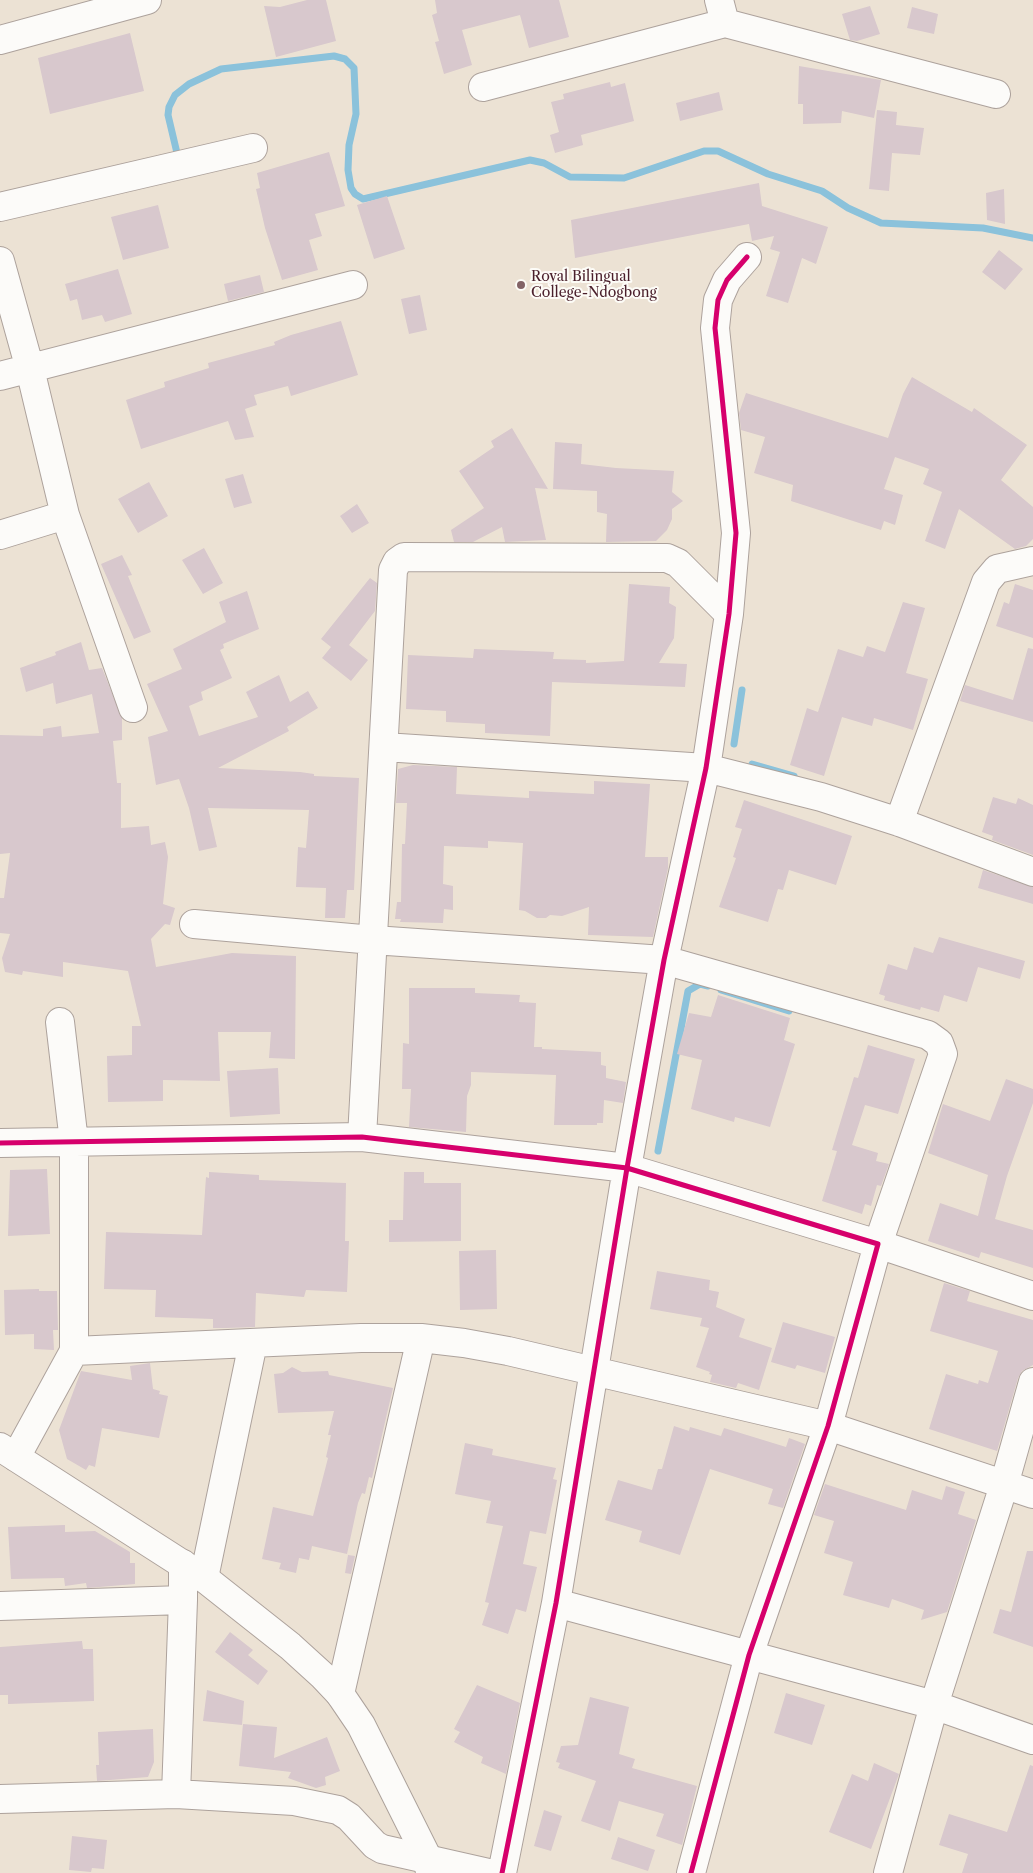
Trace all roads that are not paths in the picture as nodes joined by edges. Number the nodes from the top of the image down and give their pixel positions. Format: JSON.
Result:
{"nodes":[{"id":1,"x":148,"y":0,"type":"edge"},
{"id":2,"x":722,"y":12,"type":"edge"},
{"id":3,"x":0,"y":40,"type":"edge"},
{"id":4,"x":483,"y":87,"type":"dead end"},
{"id":5,"x":996,"y":94,"type":"dead end"},
{"id":6,"x":253,"y":148,"type":"dead end"},
{"id":7,"x":0,"y":207,"type":"edge"},
{"id":8,"x":747,"y":257,"type":"dead end"},
{"id":9,"x":0,"y":261,"type":"edge"},
{"id":10,"x":353,"y":284,"type":"dead end"},
{"id":11,"x":30,"y":368,"type":"junction"},
{"id":12,"x":0,"y":376,"type":"edge"},
{"id":13,"x":65,"y":515,"type":"junction"},
{"id":14,"x":0,"y":535,"type":"edge"},
{"id":15,"x":1032,"y":563,"type":"edge"},
{"id":16,"x":729,"y":614,"type":"junction"},
{"id":17,"x":133,"y":708,"type":"dead end"},
{"id":18,"x":384,"y":747,"type":"junction"},
{"id":19,"x":706,"y":768,"type":"junction"},
{"id":20,"x":899,"y":822,"type":"junction"},
{"id":21,"x":1033,"y":872,"type":"edge"},
{"id":22,"x":194,"y":924,"type":"dead end"},
{"id":23,"x":373,"y":940,"type":"junction"},
{"id":24,"x":664,"y":960,"type":"junction"},
{"id":25,"x":60,"y":1022,"type":"dead end"},
{"id":26,"x":362,"y":1137,"type":"junction"},
{"id":27,"x":74,"y":1142,"type":"junction"},
{"id":28,"x":0,"y":1143,"type":"edge"},
{"id":29,"x":627,"y":1168,"type":"junction"},
{"id":30,"x":878,"y":1244,"type":"junction"},
{"id":31,"x":1033,"y":1296,"type":"edge"},
{"id":32,"x":421,"y":1338,"type":"junction"},
{"id":33,"x":253,"y":1343,"type":"junction"},
{"id":34,"x":74,"y":1351,"type":"junction"},
{"id":35,"x":595,"y":1373,"type":"junction"},
{"id":36,"x":1033,"y":1382,"type":"edge"},
{"id":37,"x":828,"y":1426,"type":"junction"},
{"id":38,"x":8,"y":1452,"type":"edge"},
{"id":39,"x":1004,"y":1484,"type":"junction"},
{"id":40,"x":1033,"y":1494,"type":"edge"},
{"id":41,"x":194,"y":1571,"type":"junction"},
{"id":42,"x":183,"y":1600,"type":"junction"},
{"id":43,"x":556,"y":1603,"type":"junction"},
{"id":44,"x":0,"y":1606,"type":"edge"},
{"id":45,"x":749,"y":1655,"type":"junction"},
{"id":46,"x":340,"y":1694,"type":"junction"},
{"id":47,"x":934,"y":1705,"type":"junction"},
{"id":48,"x":1033,"y":1740,"type":"edge"},
{"id":49,"x":176,"y":1794,"type":"junction"},
{"id":50,"x":0,"y":1799,"type":"edge"},
{"id":51,"x":429,"y":1866,"type":"edge"},
{"id":52,"x":488,"y":1873,"type":"edge"},
{"id":53,"x":502,"y":1873,"type":"edge"},
{"id":54,"x":691,"y":1873,"type":"edge"},
{"id":55,"x":888,"y":1873,"type":"edge"}],
"edges":[{"from":1,"to":3,"type":"street"},
{"from":2,"to":4,"type":"street"},
{"from":2,"to":5,"type":"street"},
{"from":6,"to":7,"type":"street"},
{"from":8,"to":16,"type":"street"},
{"from":9,"to":11,"type":"street"},
{"from":10,"to":11,"type":"street"},
{"from":11,"to":12,"type":"street"},
{"from":11,"to":13,"type":"street"},
{"from":13,"to":14,"type":"street"},
{"from":13,"to":17,"type":"street"},
{"from":15,"to":20,"type":"street"},
{"from":16,"to":18,"type":"street"},
{"from":16,"to":19,"type":"street"},
{"from":18,"to":19,"type":"street"},
{"from":18,"to":23,"type":"street"},
{"from":19,"to":20,"type":"street"},
{"from":19,"to":24,"type":"street"},
{"from":20,"to":21,"type":"street"},
{"from":22,"to":23,"type":"street"},
{"from":23,"to":24,"type":"street"},
{"from":23,"to":26,"type":"street"},
{"from":24,"to":29,"type":"street"},
{"from":24,"to":30,"type":"street"},
{"from":25,"to":27,"type":"street"},
{"from":26,"to":27,"type":"street"},
{"from":26,"to":29,"type":"street"},
{"from":27,"to":28,"type":"street"},
{"from":27,"to":34,"type":"street"},
{"from":29,"to":30,"type":"street"},
{"from":29,"to":35,"type":"street"},
{"from":30,"to":31,"type":"street"},
{"from":30,"to":37,"type":"street"},
{"from":32,"to":33,"type":"street"},
{"from":32,"to":35,"type":"street"},
{"from":32,"to":46,"type":"street"},
{"from":33,"to":34,"type":"street"},
{"from":33,"to":41,"type":"street"},
{"from":34,"to":38,"type":"street"},
{"from":35,"to":37,"type":"street"},
{"from":35,"to":43,"type":"street"},
{"from":36,"to":39,"type":"street"},
{"from":37,"to":39,"type":"street"},
{"from":37,"to":45,"type":"street"},
{"from":38,"to":41,"type":"street"},
{"from":39,"to":40,"type":"street"},
{"from":39,"to":47,"type":"street"},
{"from":41,"to":42,"type":"street"},
{"from":41,"to":46,"type":"street"},
{"from":42,"to":44,"type":"street"},
{"from":42,"to":49,"type":"street"},
{"from":43,"to":45,"type":"street"},
{"from":43,"to":53,"type":"street"},
{"from":45,"to":47,"type":"street"},
{"from":45,"to":54,"type":"street"},
{"from":46,"to":51,"type":"street"},
{"from":47,"to":48,"type":"street"},
{"from":47,"to":55,"type":"street"},
{"from":49,"to":50,"type":"street"},
{"from":49,"to":51,"type":"street"},
{"from":51,"to":52,"type":"street"}]}
